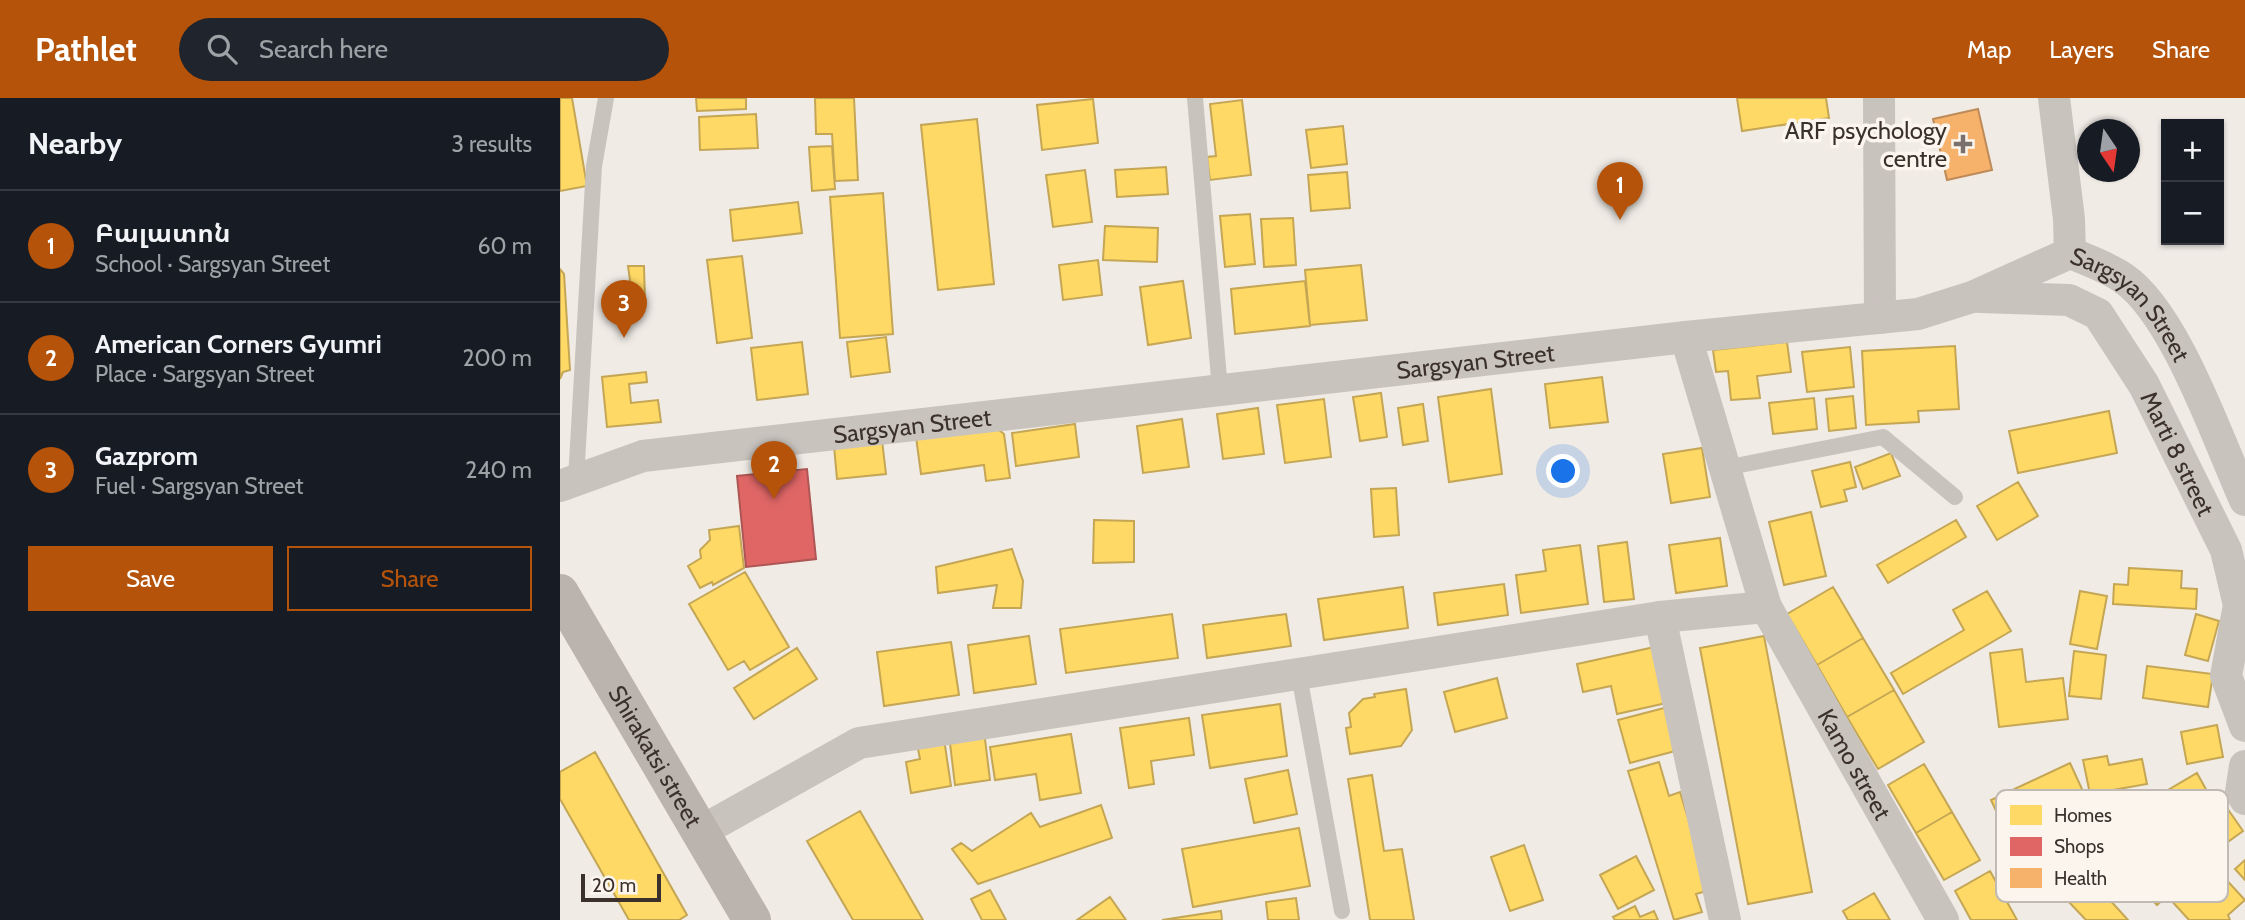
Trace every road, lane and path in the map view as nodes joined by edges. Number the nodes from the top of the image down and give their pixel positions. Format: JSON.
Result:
{"nodes":[{"id":1,"x":606,"y":98,"type":"edge"},
{"id":2,"x":1195,"y":98,"type":"edge"},
{"id":3,"x":1879,"y":98,"type":"edge"},
{"id":4,"x":2054,"y":98,"type":"edge"},
{"id":5,"x":2070,"y":253,"type":"junction"},
{"id":6,"x":1972,"y":297,"type":"junction"},
{"id":7,"x":1880,"y":318,"type":"junction"},
{"id":8,"x":1686,"y":337,"type":"junction"},
{"id":9,"x":1220,"y":390,"type":"junction"},
{"id":10,"x":1725,"y":468,"type":"junction"},
{"id":11,"x":568,"y":483,"type":"edge"},
{"id":12,"x":1955,"y":497,"type":"dead end"},
{"id":13,"x":2245,"y":500,"type":"edge"},
{"id":14,"x":560,"y":593,"type":"edge"},
{"id":15,"x":1766,"y":607,"type":"junction"},
{"id":16,"x":1661,"y":617,"type":"junction"},
{"id":17,"x":1299,"y":675,"type":"junction"},
{"id":18,"x":2245,"y":726,"type":"edge"},
{"id":19,"x":2245,"y":766,"type":"edge"},
{"id":20,"x":2245,"y":799,"type":"edge"},
{"id":21,"x":699,"y":832,"type":"junction"},
{"id":22,"x":1342,"y":911,"type":"dead end"},
{"id":23,"x":752,"y":920,"type":"edge"},
{"id":24,"x":1725,"y":920,"type":"edge"},
{"id":25,"x":1943,"y":920,"type":"edge"}],
"edges":[{"from":1,"to":11,"type":"lane"},
{"from":2,"to":9,"type":"lane"},
{"from":3,"to":7,"type":"street"},
{"from":4,"to":5,"type":"street"},
{"from":5,"to":6,"type":"street","name":"Sargsyan Street"},
{"from":5,"to":13,"type":"street","name":"Sargsyan Street"},
{"from":6,"to":7,"type":"street","name":"Sargsyan Street"},
{"from":6,"to":18,"type":"street","name":"Marti 8 street"},
{"from":7,"to":8,"type":"street","name":"Sargsyan Street"},
{"from":8,"to":9,"type":"street","name":"Sargsyan Street"},
{"from":8,"to":10,"type":"street","name":"Kamo street"},
{"from":9,"to":11,"type":"street","name":"Sargsyan Street"},
{"from":10,"to":12,"type":"lane"},
{"from":10,"to":15,"type":"street","name":"Kamo street"},
{"from":14,"to":21,"type":"main road","name":"Shirakatsi street"},
{"from":15,"to":16,"type":"street"},
{"from":15,"to":25,"type":"street","name":"Kamo street"},
{"from":16,"to":17,"type":"street"},
{"from":16,"to":24,"type":"street"},
{"from":17,"to":21,"type":"street"},
{"from":17,"to":22,"type":"lane"},
{"from":19,"to":20,"type":"street"},
{"from":21,"to":23,"type":"main road","name":"Shirakatsi street"}]}
